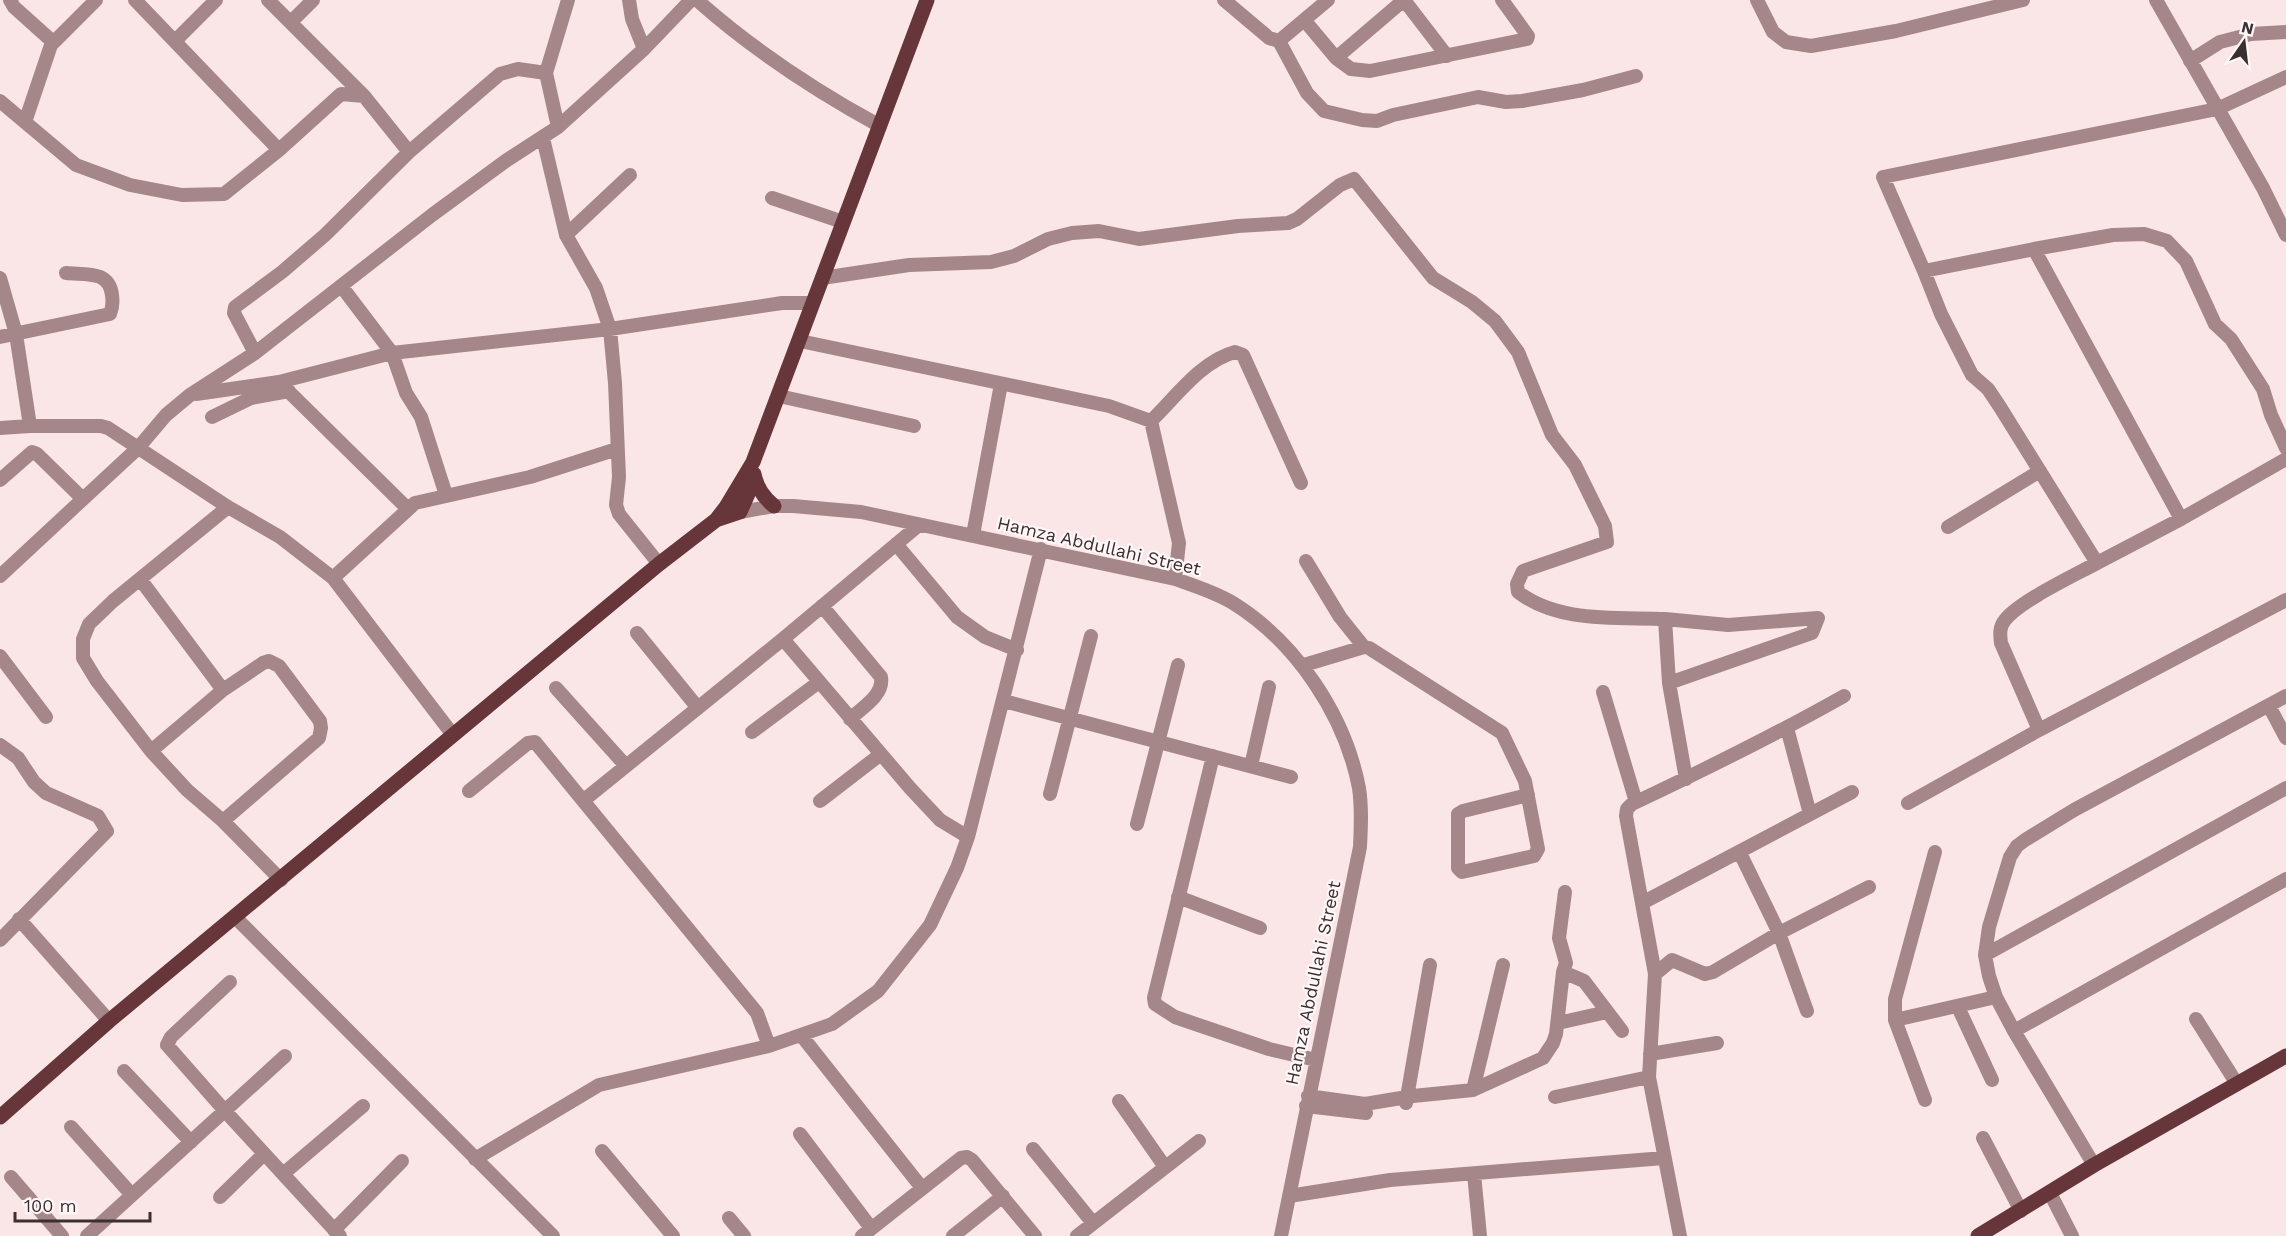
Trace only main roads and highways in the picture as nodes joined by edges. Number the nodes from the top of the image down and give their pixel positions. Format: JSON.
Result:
{"nodes":[{"id":1,"x":926,"y":1,"type":"edge"},
{"id":2,"x":754,"y":470,"type":"junction"},
{"id":3,"x":734,"y":495,"type":"junction"},
{"id":4,"x":774,"y":506,"type":"road end"},
{"id":5,"x":740,"y":512,"type":"junction"},
{"id":6,"x":716,"y":520,"type":"junction"},
{"id":7,"x":2286,"y":1056,"type":"edge"},
{"id":8,"x":0,"y":1118,"type":"edge"},
{"id":9,"x":1979,"y":1235,"type":"edge"}],
"edges":[{"from":1,"to":2,"type":"main road"},
{"from":2,"to":3,"type":"main road"},
{"from":2,"to":4,"type":"main road"},
{"from":2,"to":5,"type":"main road"},
{"from":3,"to":5,"type":"main road"},
{"from":3,"to":6,"type":"main road"},
{"from":5,"to":6,"type":"main road"},
{"from":6,"to":8,"type":"main road"},
{"from":7,"to":9,"type":"main road"}]}
